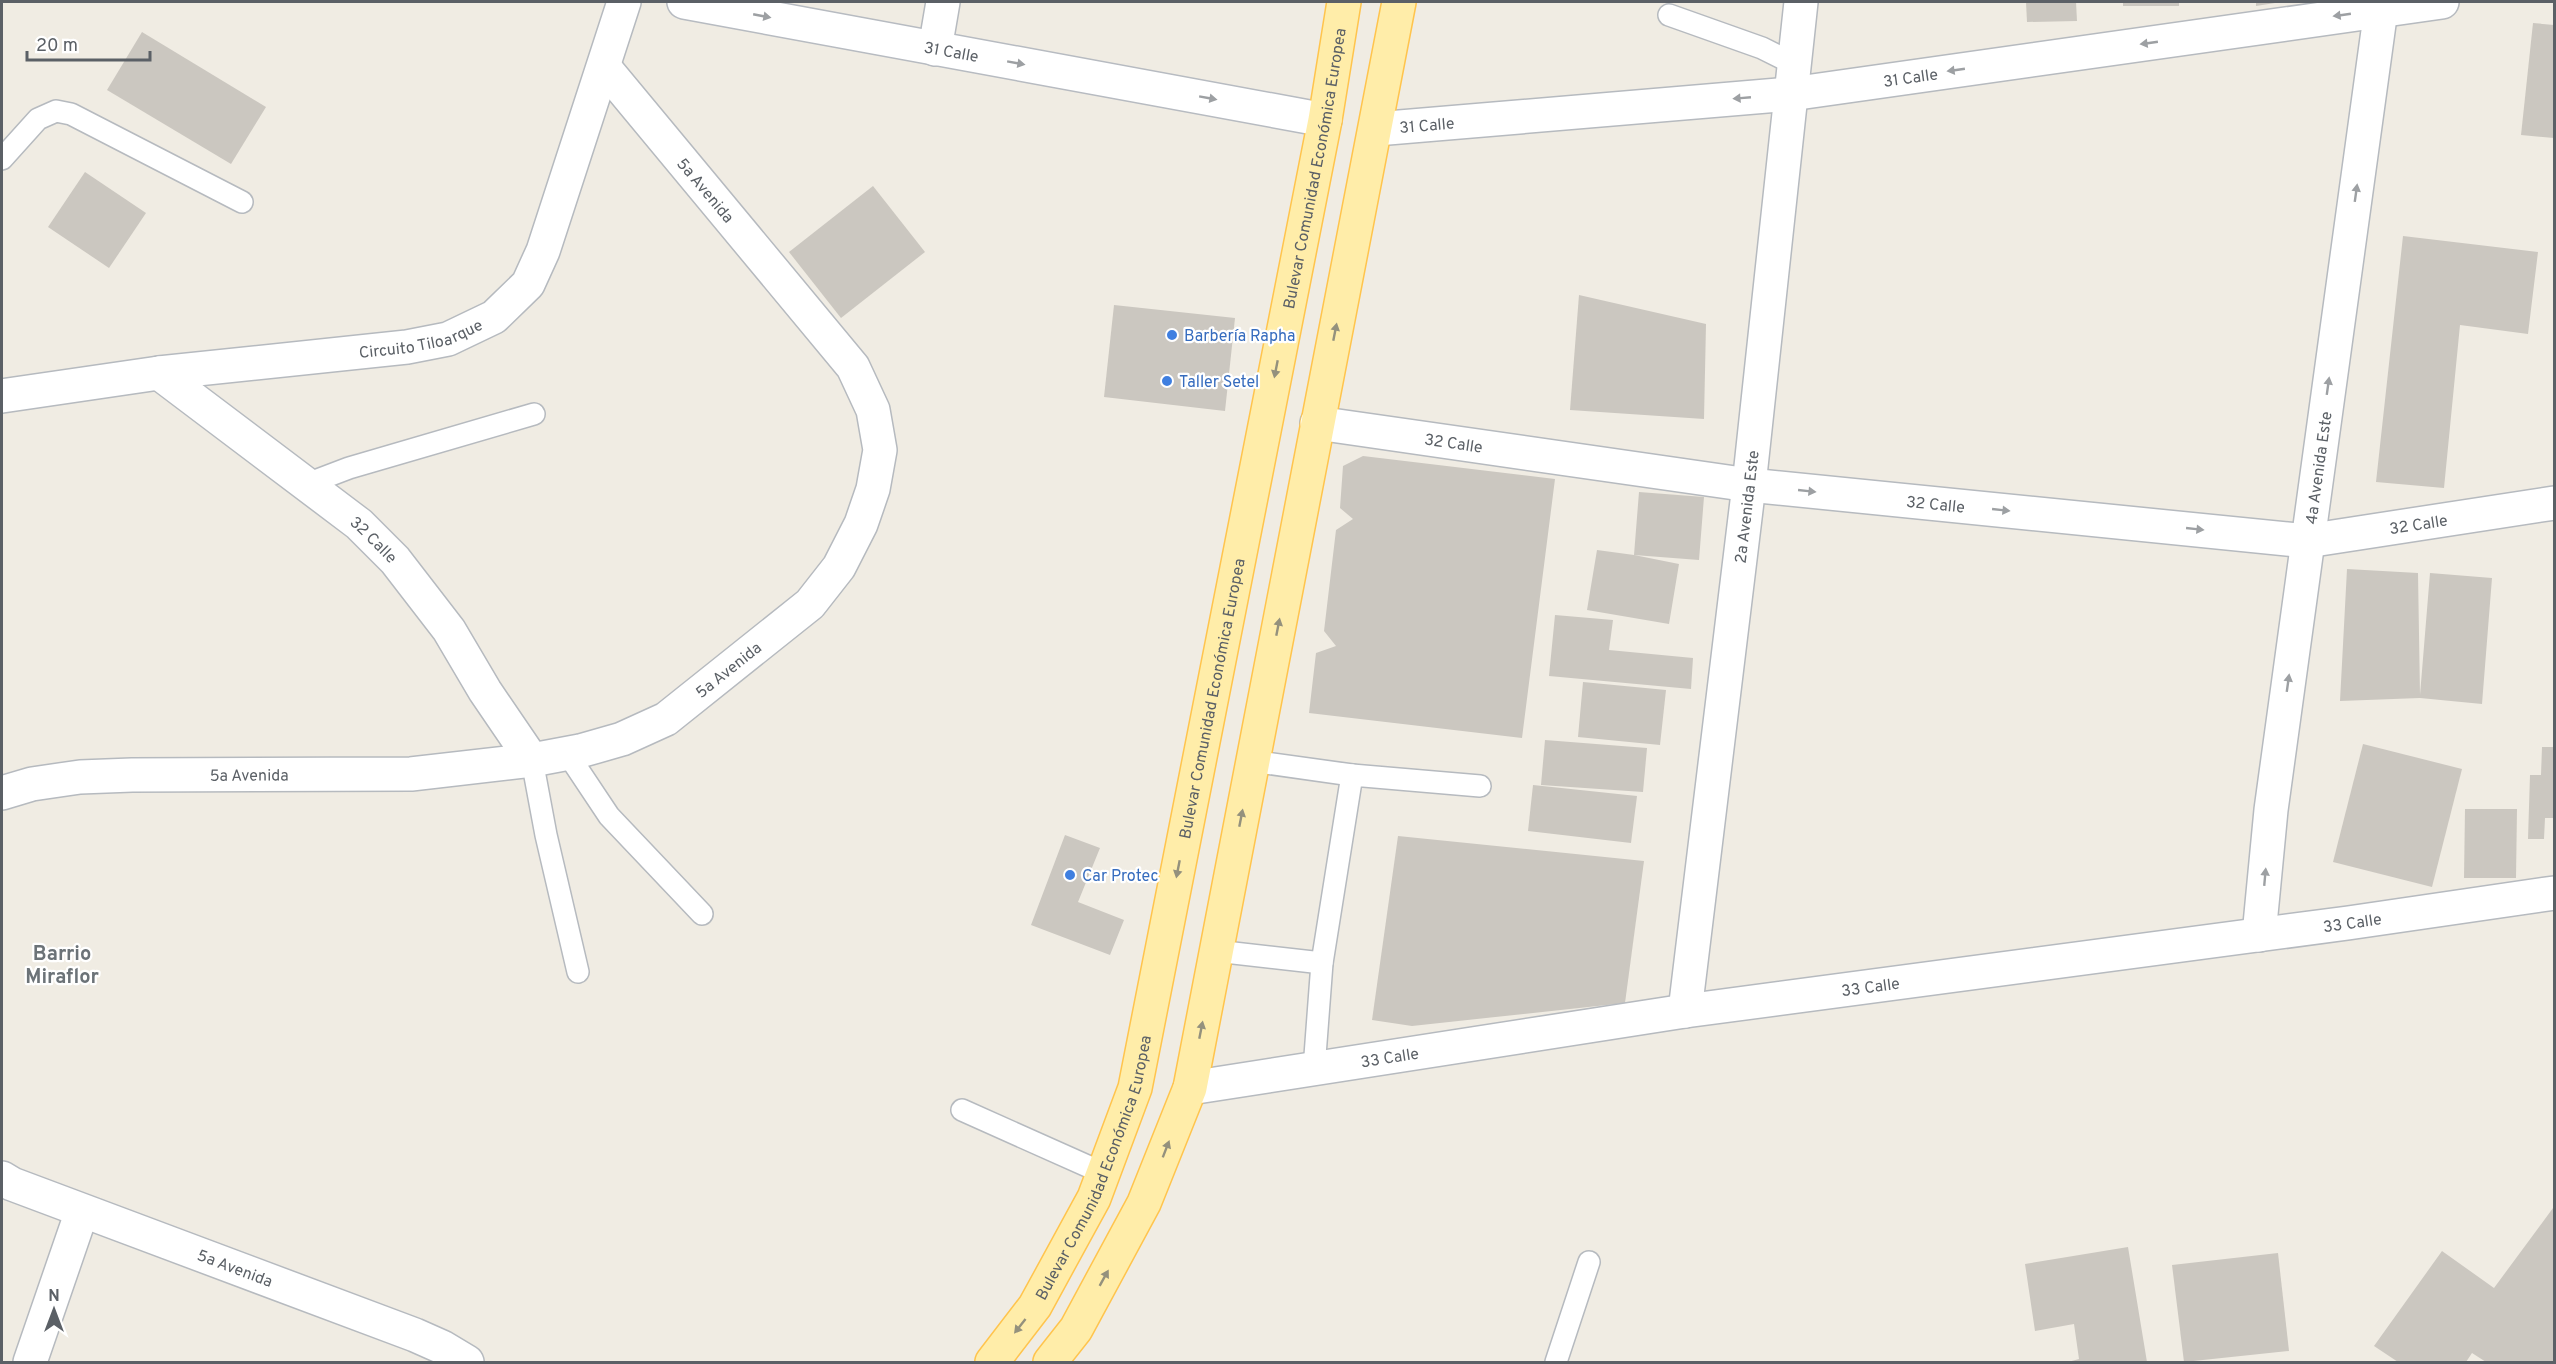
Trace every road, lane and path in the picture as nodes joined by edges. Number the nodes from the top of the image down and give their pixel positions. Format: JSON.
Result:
{"nodes":[{"id":1,"x":624,"y":2,"type":"edge"},
{"id":2,"x":684,"y":2,"type":"edge"},
{"id":3,"x":944,"y":2,"type":"edge"},
{"id":4,"x":1344,"y":2,"type":"edge"},
{"id":5,"x":1398,"y":2,"type":"edge"},
{"id":6,"x":1801,"y":2,"type":"edge"},
{"id":7,"x":2442,"y":2,"type":"edge"},
{"id":8,"x":2382,"y":6,"type":"edge"},
{"id":9,"x":1669,"y":15,"type":"dead end"},
{"id":10,"x":935,"y":49,"type":"junction"},
{"id":11,"x":604,"y":67,"type":"junction"},
{"id":12,"x":1793,"y":79,"type":"junction"},
{"id":13,"x":1325,"y":120,"type":"junction"},
{"id":14,"x":1376,"y":129,"type":"junction"},
{"id":15,"x":2,"y":159,"type":"edge"},
{"id":16,"x":242,"y":202,"type":"dead end"},
{"id":17,"x":159,"y":373,"type":"junction"},
{"id":18,"x":2,"y":396,"type":"edge"},
{"id":19,"x":534,"y":414,"type":"dead end"},
{"id":20,"x":1317,"y":423,"type":"junction"},
{"id":21,"x":307,"y":484,"type":"junction"},
{"id":22,"x":1749,"y":485,"type":"junction"},
{"id":23,"x":2554,"y":503,"type":"edge"},
{"id":24,"x":2307,"y":541,"type":"junction"},
{"id":25,"x":567,"y":753,"type":"junction"},
{"id":26,"x":532,"y":760,"type":"junction"},
{"id":27,"x":1252,"y":761,"type":"junction"},
{"id":28,"x":1352,"y":775,"type":"junction"},
{"id":29,"x":1480,"y":786,"type":"dead end"},
{"id":30,"x":2,"y":794,"type":"edge"},
{"id":31,"x":2554,"y":893,"type":"edge"},
{"id":32,"x":702,"y":915,"type":"dead end"},
{"id":33,"x":2259,"y":935,"type":"junction"},
{"id":34,"x":1216,"y":951,"type":"junction"},
{"id":35,"x":1322,"y":963,"type":"junction"},
{"id":36,"x":578,"y":972,"type":"dead end"},
{"id":37,"x":1684,"y":1011,"type":"junction"},
{"id":38,"x":1314,"y":1069,"type":"junction"},
{"id":39,"x":1190,"y":1088,"type":"junction"},
{"id":40,"x":962,"y":1110,"type":"dead end"},
{"id":41,"x":1103,"y":1173,"type":"junction"},
{"id":42,"x":2,"y":1178,"type":"edge"},
{"id":43,"x":82,"y":1211,"type":"junction"},
{"id":44,"x":1589,"y":1262,"type":"dead end"},
{"id":45,"x":30,"y":1362,"type":"edge"},
{"id":46,"x":467,"y":1362,"type":"edge"},
{"id":47,"x":992,"y":1362,"type":"edge"},
{"id":48,"x":1050,"y":1362,"type":"edge"},
{"id":49,"x":1556,"y":1362,"type":"edge"}],
"edges":[{"from":1,"to":11,"type":"street","name":"Circuito Tiloarque"},
{"from":2,"to":10,"type":"street","name":"31 Calle","one_way":true},
{"from":3,"to":10,"type":"street"},
{"from":4,"to":13,"type":"main road","name":"Bulevar Comunidad Económica Europea"},
{"from":5,"to":14,"type":"main road"},
{"from":6,"to":12,"type":"street","name":"2a Avenida Este"},
{"from":7,"to":8,"type":"street","name":"31 Calle"},
{"from":8,"to":12,"type":"street","name":"31 Calle","one_way":true},
{"from":24,"to":8,"type":"street","name":"4a Avenida Este","one_way":true},
{"from":9,"to":12,"type":"lane"},
{"from":10,"to":13,"type":"street","name":"31 Calle","one_way":true},
{"from":11,"to":17,"type":"street","name":"Circuito Tiloarque"},
{"from":11,"to":25,"type":"street","name":"5a Avenida"},
{"from":12,"to":14,"type":"street","name":"31 Calle","one_way":true},
{"from":12,"to":22,"type":"street","name":"2a Avenida Este"},
{"from":13,"to":41,"type":"main road","name":"Bulevar Comunidad Económica Europea","one_way":true},
{"from":20,"to":14,"type":"main road","one_way":true},
{"from":15,"to":16,"type":"lane"},
{"from":17,"to":18,"type":"street","name":"Circuito Tiloarque"},
{"from":17,"to":21,"type":"street","name":"32 Calle"},
{"from":19,"to":21,"type":"lane"},
{"from":20,"to":22,"type":"street","name":"32 Calle"},
{"from":27,"to":20,"type":"main road","one_way":true},
{"from":21,"to":26,"type":"street","name":"32 Calle"},
{"from":22,"to":24,"type":"street","name":"32 Calle","one_way":true},
{"from":22,"to":37,"type":"street","name":"2a Avenida Este"},
{"from":23,"to":24,"type":"street","name":"32 Calle"},
{"from":33,"to":24,"type":"street","name":"4a Avenida Este","one_way":true},
{"from":25,"to":26,"type":"street","name":"5a Avenida"},
{"from":25,"to":32,"type":"lane"},
{"from":26,"to":30,"type":"street","name":"5a Avenida"},
{"from":26,"to":36,"type":"lane"},
{"from":27,"to":28,"type":"lane"},
{"from":34,"to":27,"type":"main road","one_way":true},
{"from":28,"to":29,"type":"lane"},
{"from":28,"to":35,"type":"lane"},
{"from":31,"to":33,"type":"street","name":"33 Calle"},
{"from":33,"to":37,"type":"street","name":"33 Calle"},
{"from":34,"to":35,"type":"lane"},
{"from":39,"to":34,"type":"main road","one_way":true},
{"from":35,"to":38,"type":"lane"},
{"from":37,"to":38,"type":"street","name":"33 Calle"},
{"from":38,"to":39,"type":"street","name":"33 Calle"},
{"from":48,"to":39,"type":"main road","one_way":true},
{"from":40,"to":41,"type":"lane"},
{"from":41,"to":47,"type":"main road","name":"Bulevar Comunidad Económica Europea","one_way":true},
{"from":42,"to":43,"type":"street","name":"5a Avenida"},
{"from":43,"to":45,"type":"street"},
{"from":43,"to":46,"type":"street","name":"5a Avenida"},
{"from":44,"to":49,"type":"lane"}]}
